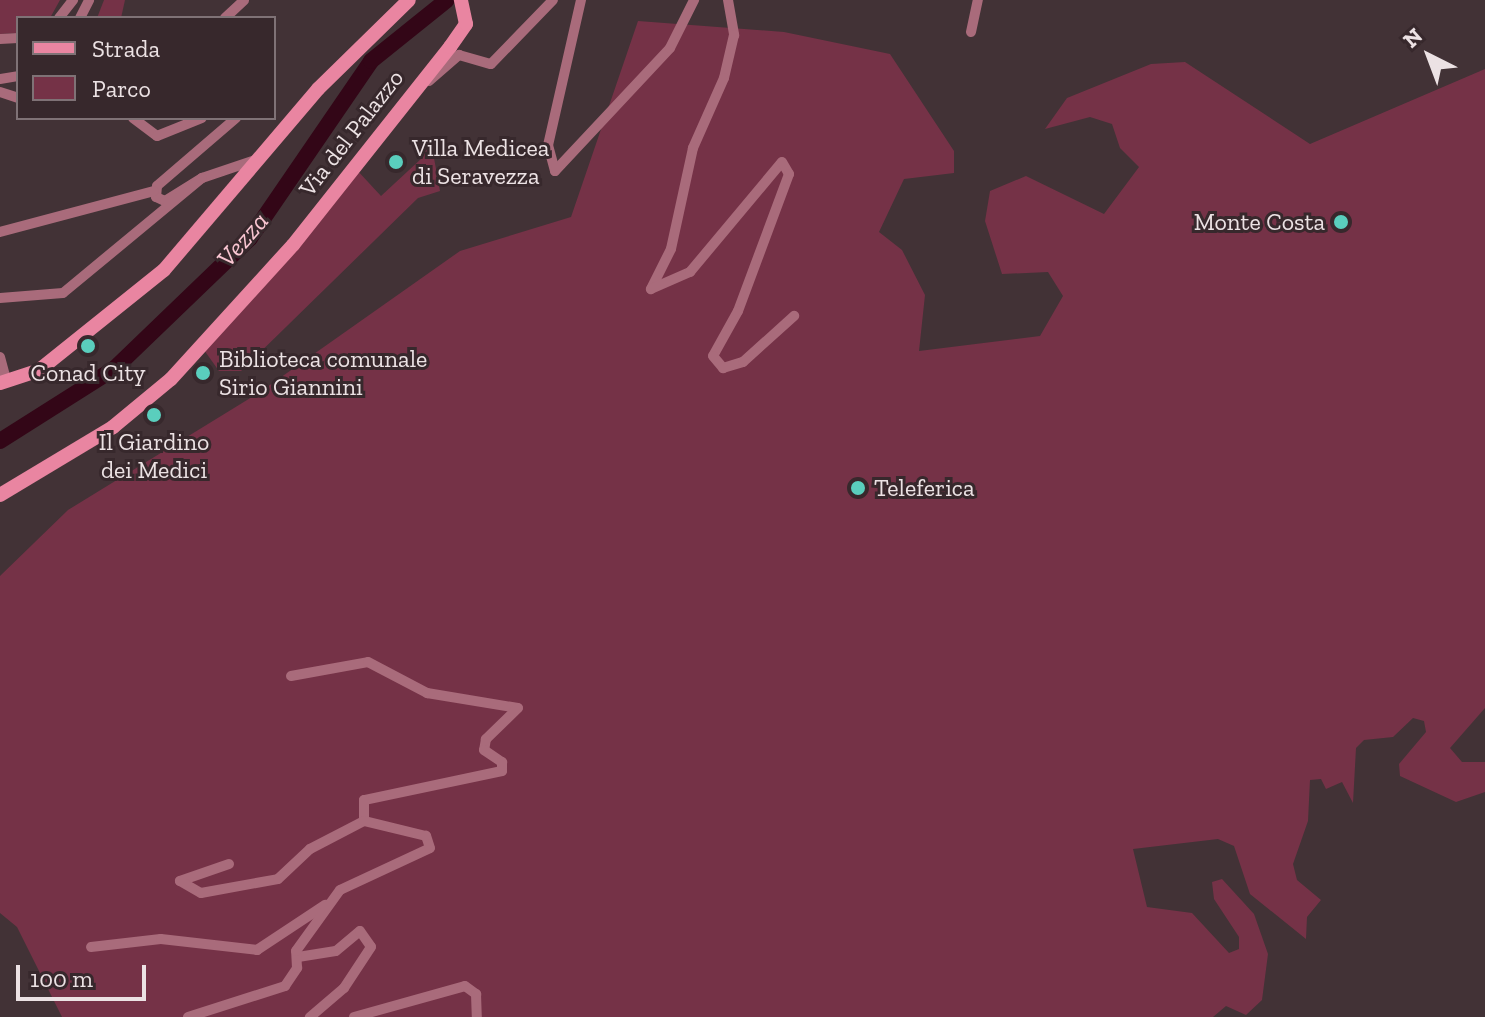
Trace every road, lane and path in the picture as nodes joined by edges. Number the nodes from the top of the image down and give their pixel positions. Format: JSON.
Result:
{"nodes":[{"id":1,"x":73,"y":0,"type":"edge"},
{"id":2,"x":244,"y":0,"type":"edge"},
{"id":3,"x":409,"y":0,"type":"edge"},
{"id":4,"x":553,"y":0,"type":"edge"},
{"id":5,"x":581,"y":0,"type":"edge"},
{"id":6,"x":694,"y":0,"type":"edge"},
{"id":7,"x":728,"y":0,"type":"edge"},
{"id":8,"x":978,"y":0,"type":"edge"},
{"id":9,"x":462,"y":3,"type":"edge"},
{"id":10,"x":61,"y":16,"type":"edge"},
{"id":11,"x":227,"y":16,"type":"edge"},
{"id":12,"x":971,"y":32,"type":"dead end"},
{"id":13,"x":416,"y":86,"type":"junction"},
{"id":14,"x":136,"y":120,"type":"edge"},
{"id":15,"x":197,"y":120,"type":"edge"},
{"id":16,"x":234,"y":120,"type":"edge"},
{"id":17,"x":258,"y":159,"type":"junction"},
{"id":18,"x":202,"y":178,"type":"junction"},
{"id":19,"x":154,"y":191,"type":"junction"},
{"id":20,"x":0,"y":232,"type":"edge"},
{"id":21,"x":0,"y":298,"type":"edge"},
{"id":22,"x":794,"y":316,"type":"dead end"},
{"id":23,"x":0,"y":357,"type":"edge"},
{"id":24,"x":3,"y":382,"type":"edge"},
{"id":25,"x":0,"y":481,"type":"edge"},
{"id":26,"x":0,"y":494,"type":"edge"},
{"id":27,"x":291,"y":676,"type":"dead end"},
{"id":28,"x":364,"y":821,"type":"junction"},
{"id":29,"x":229,"y":864,"type":"dead end"},
{"id":30,"x":325,"y":905,"type":"junction"},
{"id":31,"x":91,"y":947,"type":"dead end"},
{"id":32,"x":298,"y":957,"type":"junction"},
{"id":33,"x":188,"y":1017,"type":"edge"},
{"id":34,"x":310,"y":1017,"type":"edge"},
{"id":35,"x":354,"y":1017,"type":"edge"},
{"id":36,"x":477,"y":1017,"type":"edge"}],
"edges":[{"from":1,"to":10,"type":"street"},
{"from":2,"to":11,"type":"street"},
{"from":3,"to":17,"type":"main road"},
{"from":4,"to":13,"type":"street"},
{"from":5,"to":6,"type":"street"},
{"from":7,"to":22,"type":"street"},
{"from":8,"to":12,"type":"street"},
{"from":9,"to":13,"type":"main road","name":"Via del Palazzo"},
{"from":13,"to":26,"type":"main road","name":"Via del Palazzo"},
{"from":14,"to":15,"type":"street"},
{"from":16,"to":19,"type":"street"},
{"from":17,"to":18,"type":"street"},
{"from":17,"to":24,"type":"main road"},
{"from":18,"to":19,"type":"street"},
{"from":18,"to":21,"type":"street"},
{"from":19,"to":20,"type":"street"},
{"from":23,"to":24,"type":"street"},
{"from":25,"to":26,"type":"main road"},
{"from":27,"to":28,"type":"street"},
{"from":28,"to":29,"type":"street"},
{"from":28,"to":30,"type":"street"},
{"from":30,"to":31,"type":"street"},
{"from":30,"to":32,"type":"street"},
{"from":32,"to":33,"type":"street"},
{"from":32,"to":34,"type":"street"},
{"from":35,"to":36,"type":"street"}]}
